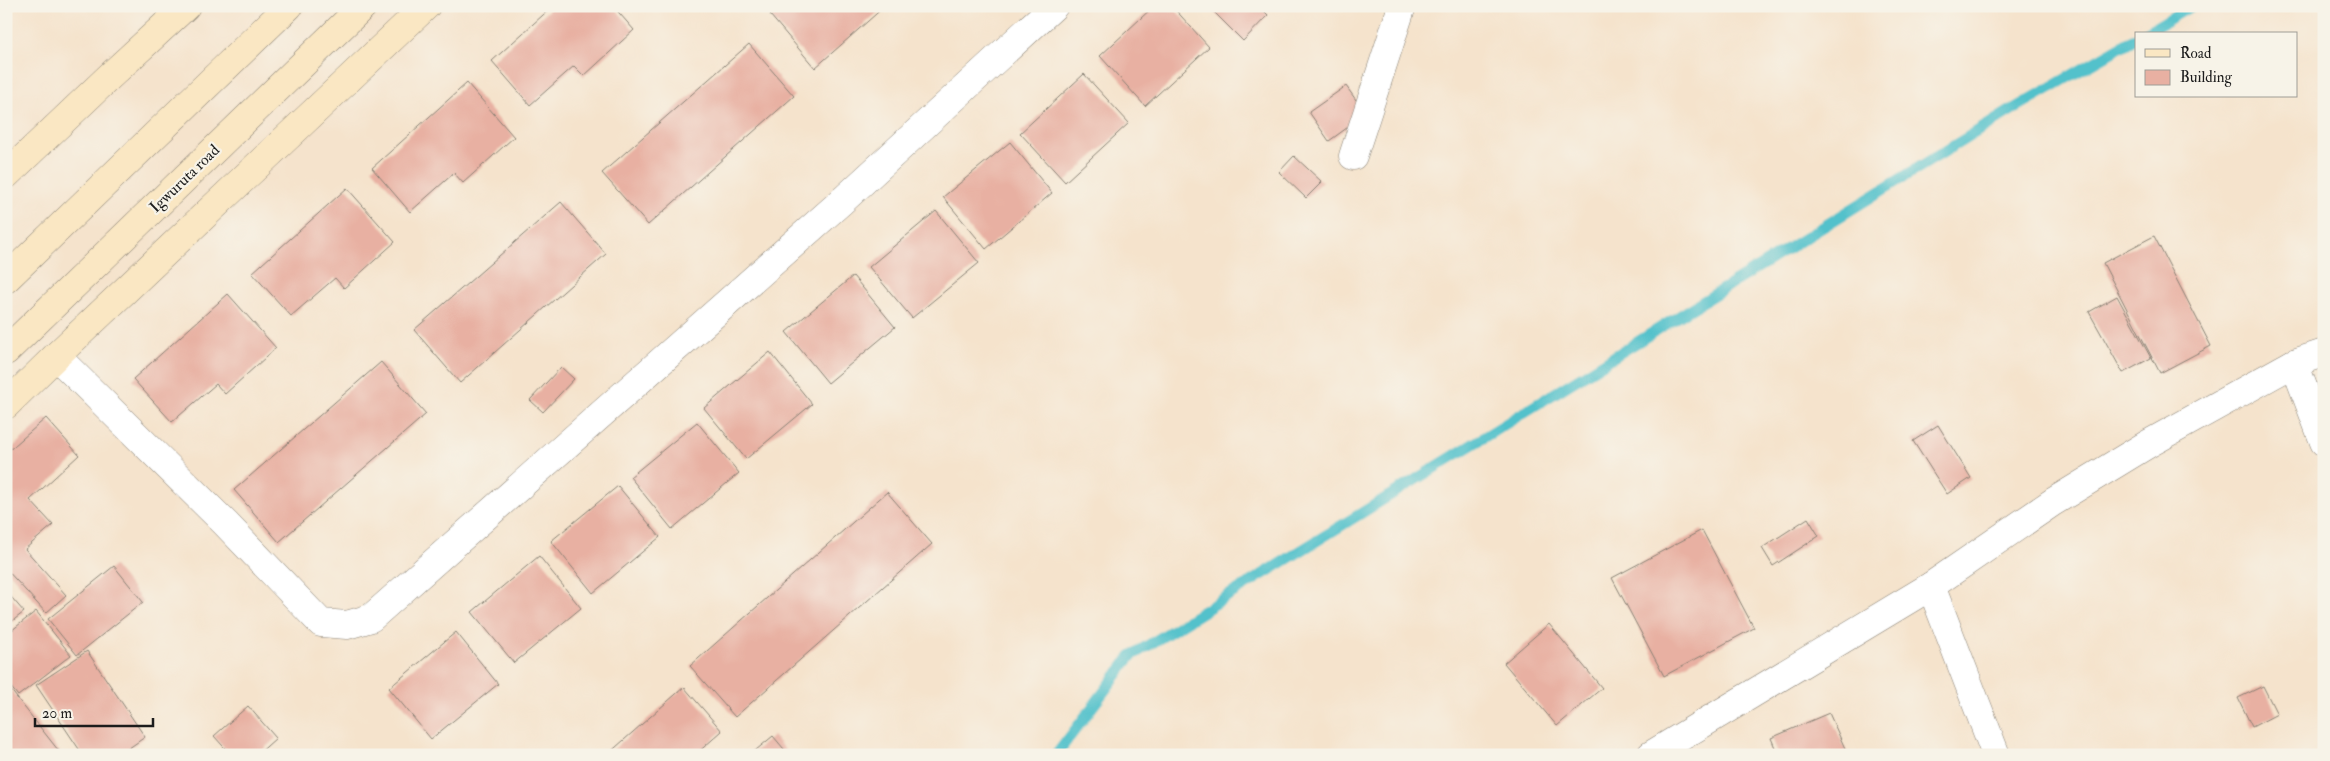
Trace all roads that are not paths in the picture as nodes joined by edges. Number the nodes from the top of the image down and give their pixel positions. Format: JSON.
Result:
{"nodes":[{"id":1,"x":186,"y":6,"type":"edge"},
{"id":2,"x":289,"y":6,"type":"edge"},
{"id":3,"x":363,"y":6,"type":"edge"},
{"id":4,"x":426,"y":6,"type":"edge"},
{"id":5,"x":1054,"y":6,"type":"edge"},
{"id":6,"x":1402,"y":6,"type":"edge"},
{"id":7,"x":1353,"y":156,"type":"dead end"},
{"id":8,"x":6,"y":175,"type":"edge"},
{"id":9,"x":6,"y":279,"type":"edge"},
{"id":10,"x":6,"y":351,"type":"edge"},
{"id":11,"x":2324,"y":352,"type":"edge"},
{"id":12,"x":56,"y":356,"type":"junction"},
{"id":13,"x":2294,"y":363,"type":"junction"},
{"id":14,"x":6,"y":405,"type":"edge"},
{"id":15,"x":2324,"y":442,"type":"edge"},
{"id":16,"x":1931,"y":586,"type":"junction"},
{"id":17,"x":1651,"y":755,"type":"edge"},
{"id":18,"x":1996,"y":755,"type":"edge"}],
"edges":[{"from":1,"to":8,"type":"main road"},
{"from":2,"to":9,"type":"main road"},
{"from":3,"to":10,"type":"main road","name":"Igwuruta road"},
{"from":4,"to":12,"type":"main road"},
{"from":5,"to":12,"type":"street"},
{"from":6,"to":7,"type":"street"},
{"from":11,"to":13,"type":"street"},
{"from":12,"to":14,"type":"main road"},
{"from":13,"to":15,"type":"street"},
{"from":13,"to":16,"type":"street"},
{"from":16,"to":17,"type":"street"},
{"from":16,"to":18,"type":"street"}]}
